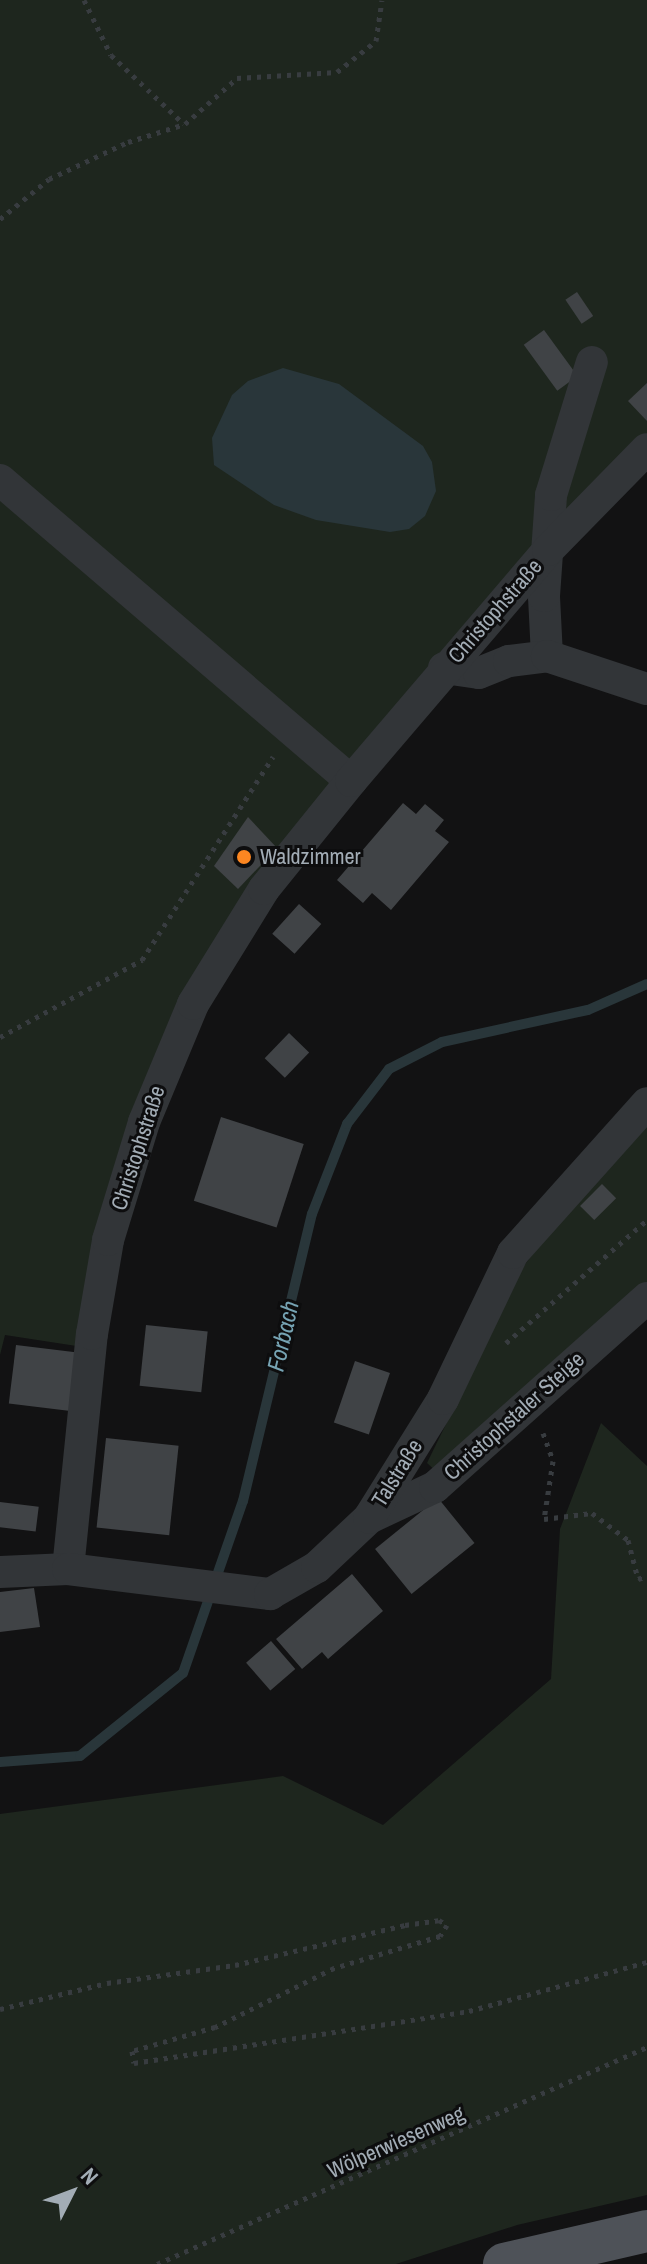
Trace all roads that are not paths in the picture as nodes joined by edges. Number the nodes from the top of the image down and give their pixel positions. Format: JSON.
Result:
{"nodes":[{"id":1,"x":592,"y":362,"type":"dead end"},
{"id":2,"x":647,"y":449,"type":"edge"},
{"id":3,"x":0,"y":480,"type":"edge"},
{"id":4,"x":548,"y":550,"type":"junction"},
{"id":5,"x":547,"y":656,"type":"junction"},
{"id":6,"x":444,"y":668,"type":"junction"},
{"id":7,"x":647,"y":689,"type":"edge"},
{"id":8,"x":351,"y":781,"type":"junction"},
{"id":9,"x":647,"y":1103,"type":"edge"},
{"id":10,"x":647,"y":1298,"type":"edge"},
{"id":11,"x":369,"y":1518,"type":"junction"},
{"id":12,"x":68,"y":1569,"type":"junction"},
{"id":13,"x":0,"y":1572,"type":"edge"},
{"id":14,"x":647,"y":2231,"type":"edge"},
{"id":15,"x":504,"y":2264,"type":"edge"}],
"edges":[{"from":1,"to":4,"type":"street"},
{"from":2,"to":4,"type":"street","name":"Christophstraße"},
{"from":3,"to":8,"type":"street"},
{"from":4,"to":5,"type":"street"},
{"from":4,"to":6,"type":"street","name":"Christophstraße"},
{"from":5,"to":6,"type":"street"},
{"from":5,"to":7,"type":"street"},
{"from":6,"to":8,"type":"street","name":"Christophstraße"},
{"from":8,"to":12,"type":"street","name":"Christophstraße"},
{"from":9,"to":11,"type":"street","name":"Talstraße"},
{"from":10,"to":11,"type":"street","name":"Christophstaler Steige"},
{"from":11,"to":12,"type":"street","name":"Talstraße"},
{"from":12,"to":13,"type":"street","name":"Talstraße"},
{"from":14,"to":15,"type":"main road"}]}
